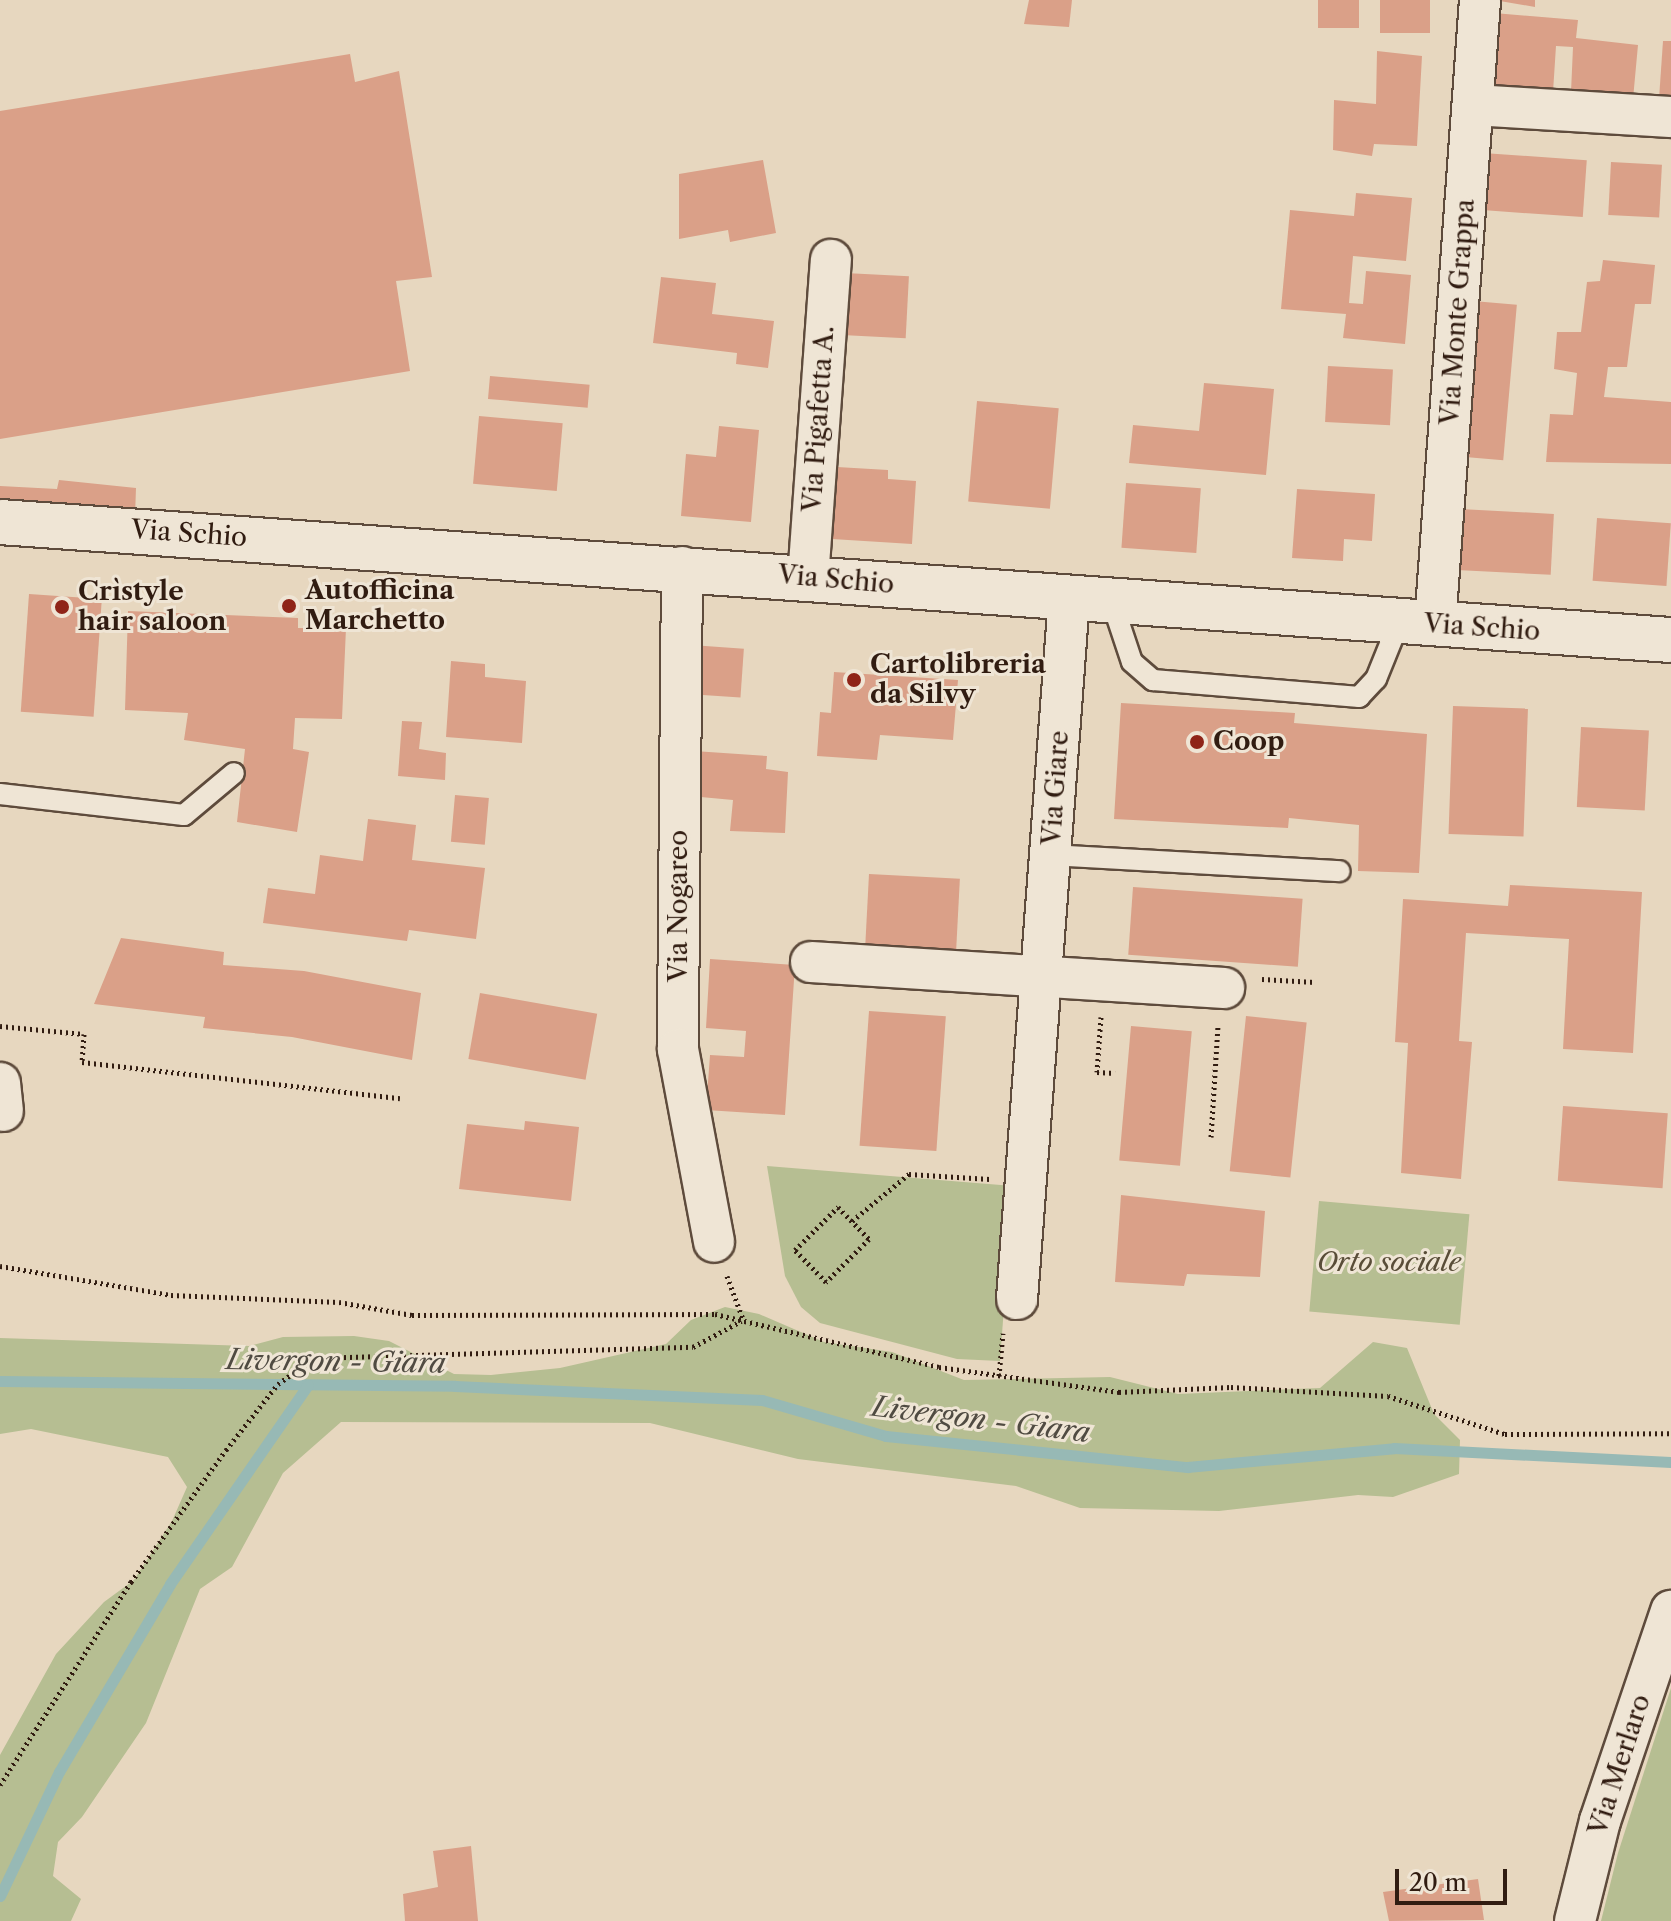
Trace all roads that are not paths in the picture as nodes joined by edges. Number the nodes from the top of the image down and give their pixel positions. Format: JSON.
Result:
{"nodes":[{"id":1,"x":1480,"y":0,"type":"edge"},
{"id":2,"x":1473,"y":105,"type":"junction"},
{"id":3,"x":1671,"y":117,"type":"edge"},
{"id":4,"x":831,"y":260,"type":"dead end"},
{"id":5,"x":0,"y":522,"type":"edge"},
{"id":6,"x":682,"y":567,"type":"junction"},
{"id":7,"x":808,"y":579,"type":"junction"},
{"id":8,"x":1069,"y":599,"type":"junction"},
{"id":9,"x":1112,"y":602,"type":"junction"},
{"id":10,"x":1417,"y":623,"type":"junction"},
{"id":11,"x":1671,"y":640,"type":"edge"},
{"id":12,"x":234,"y":773,"type":"dead end"},
{"id":13,"x":0,"y":794,"type":"edge"},
{"id":14,"x":1051,"y":855,"type":"junction"},
{"id":15,"x":1340,"y":871,"type":"dead end"},
{"id":16,"x":811,"y":962,"type":"dead end"},
{"id":17,"x":1041,"y":976,"type":"junction"},
{"id":18,"x":1222,"y":988,"type":"road end"},
{"id":19,"x":714,"y":1242,"type":"dead end"},
{"id":20,"x":1017,"y":1299,"type":"dead end"},
{"id":21,"x":1671,"y":1611,"type":"edge"},
{"id":22,"x":1575,"y":1921,"type":"edge"}],
"edges":[{"from":1,"to":2,"type":"street","name":"Via Monte Grappa"},
{"from":2,"to":3,"type":"street"},
{"from":2,"to":10,"type":"street","name":"Via Monte Grappa"},
{"from":4,"to":7,"type":"street","name":"Via Pigafetta A."},
{"from":5,"to":6,"type":"street","name":"Via Schio"},
{"from":6,"to":7,"type":"street","name":"Via Schio"},
{"from":6,"to":19,"type":"street","name":"Via Nogareo"},
{"from":7,"to":8,"type":"street","name":"Via Schio"},
{"from":8,"to":9,"type":"street","name":"Via Schio"},
{"from":8,"to":14,"type":"street","name":"Via Giare"},
{"from":9,"to":10,"type":"street","name":"Via Schio"},
{"from":9,"to":10,"type":"lane"},
{"from":10,"to":11,"type":"street","name":"Via Schio"},
{"from":12,"to":13,"type":"lane"},
{"from":14,"to":15,"type":"lane"},
{"from":14,"to":17,"type":"street","name":"Via Giare"},
{"from":16,"to":17,"type":"street"},
{"from":17,"to":18,"type":"street"},
{"from":17,"to":20,"type":"street","name":"Via Giare"},
{"from":21,"to":22,"type":"street","name":"Via Merlaro"}]}
